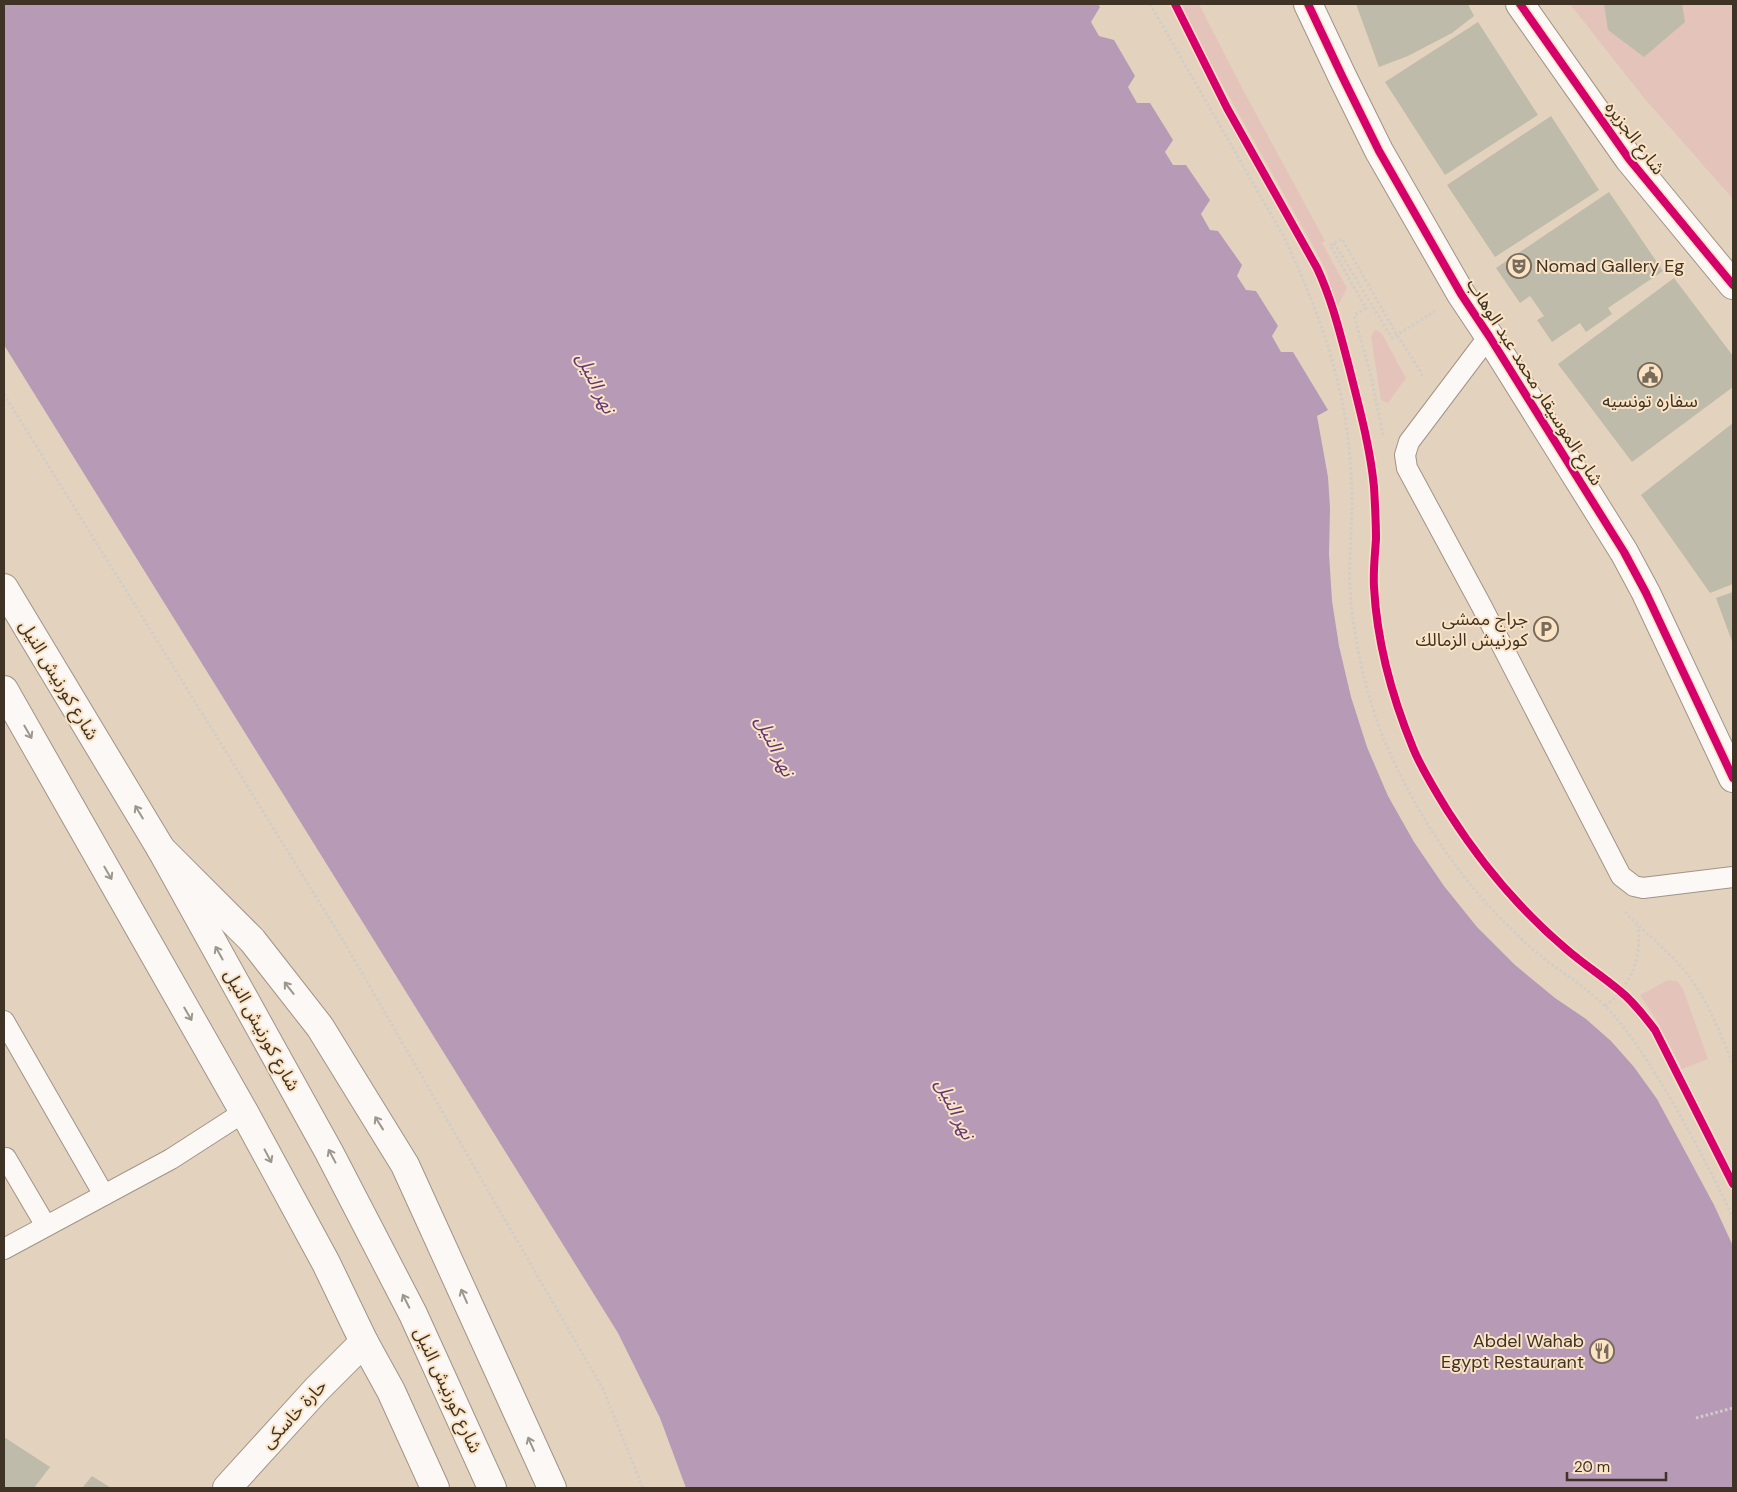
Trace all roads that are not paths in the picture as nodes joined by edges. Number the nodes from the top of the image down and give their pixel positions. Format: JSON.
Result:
{"nodes":[{"id":1,"x":1308,"y":4,"type":"edge"},
{"id":2,"x":1520,"y":4,"type":"edge"},
{"id":3,"x":1733,"y":285,"type":"edge"},
{"id":4,"x":1489,"y":336,"type":"junction"},
{"id":5,"x":4,"y":588,"type":"edge"},
{"id":6,"x":4,"y":690,"type":"edge"},
{"id":7,"x":1733,"y":778,"type":"edge"},
{"id":8,"x":161,"y":849,"type":"junction"},
{"id":9,"x":1733,"y":877,"type":"edge"},
{"id":10,"x":4,"y":1021,"type":"edge"},
{"id":11,"x":244,"y":1112,"type":"junction"},
{"id":12,"x":6,"y":1158,"type":"dead end"},
{"id":13,"x":104,"y":1195,"type":"junction"},
{"id":14,"x":46,"y":1226,"type":"junction"},
{"id":15,"x":4,"y":1249,"type":"edge"},
{"id":16,"x":364,"y":1342,"type":"junction"},
{"id":17,"x":227,"y":1488,"type":"edge"},
{"id":18,"x":436,"y":1488,"type":"edge"},
{"id":19,"x":492,"y":1488,"type":"edge"},
{"id":20,"x":552,"y":1488,"type":"edge"}],
"edges":[{"from":1,"to":4,"type":"main road","name":"شارع الموسيقار محمد عبد الوهاب"},
{"from":2,"to":3,"type":"main road","name":"شارع الجزيره"},
{"from":4,"to":7,"type":"main road","name":"شارع الموسيقار محمد عبد الوهاب"},
{"from":4,"to":9,"type":"lane"},
{"from":8,"to":5,"type":"main road","name":"شارع كورنيش النيل","one_way":true},
{"from":6,"to":11,"type":"main road","one_way":true},
{"from":19,"to":8,"type":"main road","name":"شارع كورنيش النيل","one_way":true},
{"from":20,"to":8,"type":"main road","one_way":true},
{"from":10,"to":13,"type":"lane"},
{"from":11,"to":13,"type":"lane"},
{"from":11,"to":16,"type":"main road","one_way":true},
{"from":12,"to":14,"type":"lane"},
{"from":13,"to":14,"type":"lane"},
{"from":14,"to":15,"type":"lane"},
{"from":16,"to":17,"type":"main road","name":"حارة خاسكى"},
{"from":16,"to":18,"type":"main road"}]}
